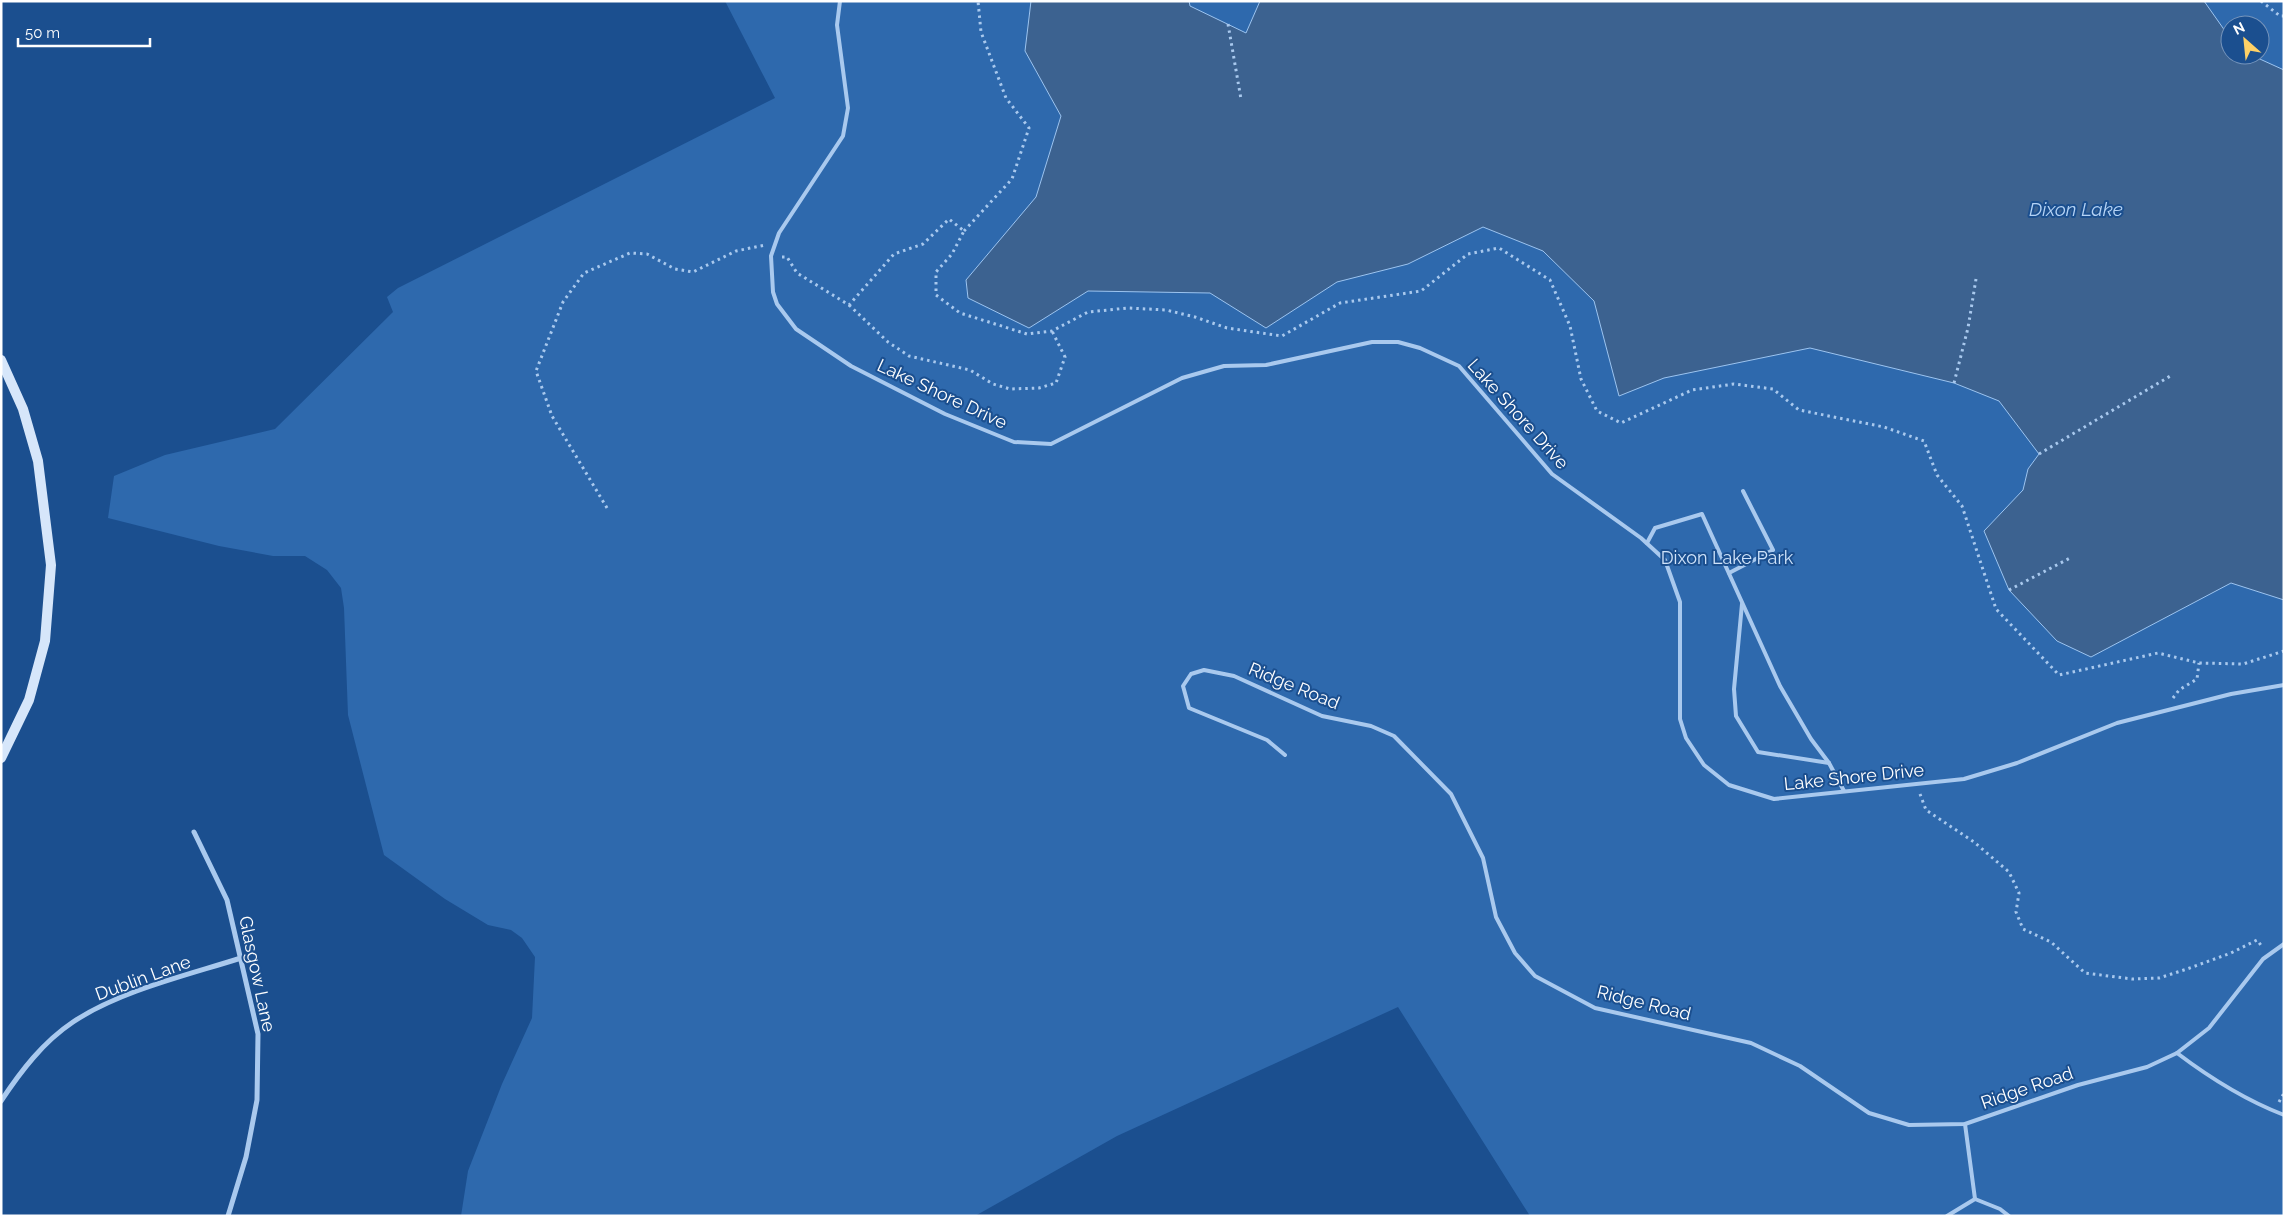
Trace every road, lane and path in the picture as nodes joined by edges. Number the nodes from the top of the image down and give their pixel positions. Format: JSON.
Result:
{"nodes":[{"id":1,"x":840,"y":1,"type":"edge"},
{"id":2,"x":978,"y":1,"type":"edge"},
{"id":3,"x":2261,"y":1,"type":"edge"},
{"id":4,"x":2284,"y":16,"type":"edge"},
{"id":5,"x":1228,"y":24,"type":"dead end"},
{"id":6,"x":1241,"y":99,"type":"dead end"},
{"id":7,"x":964,"y":231,"type":"junction"},
{"id":8,"x":775,"y":245,"type":"junction"},
{"id":9,"x":771,"y":256,"type":"junction"},
{"id":10,"x":1976,"y":279,"type":"dead end"},
{"id":11,"x":849,"y":305,"type":"junction"},
{"id":12,"x":1052,"y":331,"type":"junction"},
{"id":13,"x":1,"y":360,"type":"edge"},
{"id":14,"x":2172,"y":376,"type":"dead end"},
{"id":15,"x":1954,"y":383,"type":"dead end"},
{"id":16,"x":2039,"y":454,"type":"dead end"},
{"id":17,"x":1743,"y":491,"type":"dead end"},
{"id":18,"x":607,"y":508,"type":"dead end"},
{"id":19,"x":1647,"y":543,"type":"junction"},
{"id":20,"x":2072,"y":557,"type":"dead end"},
{"id":21,"x":1729,"y":573,"type":"junction"},
{"id":22,"x":2009,"y":590,"type":"dead end"},
{"id":23,"x":1742,"y":601,"type":"junction"},
{"id":24,"x":2284,"y":652,"type":"edge"},
{"id":25,"x":2199,"y":663,"type":"junction"},
{"id":26,"x":2284,"y":685,"type":"edge"},
{"id":27,"x":2171,"y":710,"type":"junction"},
{"id":28,"x":1285,"y":755,"type":"dead end"},
{"id":29,"x":1,"y":758,"type":"edge"},
{"id":30,"x":1829,"y":763,"type":"junction"},
{"id":31,"x":1916,"y":784,"type":"junction"},
{"id":32,"x":1844,"y":791,"type":"junction"},
{"id":33,"x":194,"y":832,"type":"dead end"},
{"id":34,"x":2284,"y":944,"type":"edge"},
{"id":35,"x":2268,"y":955,"type":"junction"},
{"id":36,"x":241,"y":958,"type":"junction"},
{"id":37,"x":2178,"y":1052,"type":"junction"},
{"id":38,"x":1,"y":1100,"type":"edge"},
{"id":39,"x":2284,"y":1115,"type":"edge"},
{"id":40,"x":1965,"y":1124,"type":"junction"},
{"id":41,"x":1975,"y":1199,"type":"junction"},
{"id":42,"x":228,"y":1216,"type":"edge"},
{"id":43,"x":1947,"y":1216,"type":"edge"},
{"id":44,"x":2009,"y":1216,"type":"edge"}],
"edges":[{"from":1,"to":8,"type":"lane","name":"Lake Shore Drive"},
{"from":2,"to":7,"type":"path"},
{"from":3,"to":4,"type":"path"},
{"from":5,"to":6,"type":"path"},
{"from":7,"to":11,"type":"path"},
{"from":7,"to":12,"type":"path"},
{"from":8,"to":9,"type":"lane","name":"Lake Shore Drive"},
{"from":8,"to":18,"type":"path"},
{"from":9,"to":11,"type":"path"},
{"from":9,"to":19,"type":"lane","name":"Lake Shore Drive"},
{"from":10,"to":15,"type":"path"},
{"from":11,"to":12,"type":"path"},
{"from":12,"to":25,"type":"path"},
{"from":13,"to":29,"type":"street"},
{"from":14,"to":16,"type":"path"},
{"from":17,"to":21,"type":"lane"},
{"from":19,"to":21,"type":"lane"},
{"from":19,"to":32,"type":"lane","name":"Lake Shore Drive"},
{"from":20,"to":22,"type":"path"},
{"from":21,"to":23,"type":"lane"},
{"from":23,"to":30,"type":"lane"},
{"from":23,"to":30,"type":"lane"},
{"from":24,"to":25,"type":"path"},
{"from":25,"to":27,"type":"path"},
{"from":26,"to":27,"type":"lane","name":"Lake Shore Drive"},
{"from":27,"to":31,"type":"lane","name":"Lake Shore Drive"},
{"from":28,"to":40,"type":"lane","name":"Ridge Road"},
{"from":30,"to":32,"type":"lane"},
{"from":31,"to":32,"type":"lane","name":"Lake Shore Drive"},
{"from":31,"to":35,"type":"path"},
{"from":33,"to":36,"type":"street","name":"Glasgow Lane"},
{"from":34,"to":35,"type":"lane","name":"Ridge Road"},
{"from":35,"to":37,"type":"lane","name":"Ridge Road"},
{"from":36,"to":38,"type":"street","name":"Dublin Lane"},
{"from":36,"to":42,"type":"street","name":"Glasgow Lane"},
{"from":37,"to":39,"type":"lane"},
{"from":37,"to":40,"type":"lane","name":"Ridge Road"},
{"from":40,"to":41,"type":"lane"},
{"from":41,"to":43,"type":"lane"},
{"from":41,"to":44,"type":"lane"}]}
